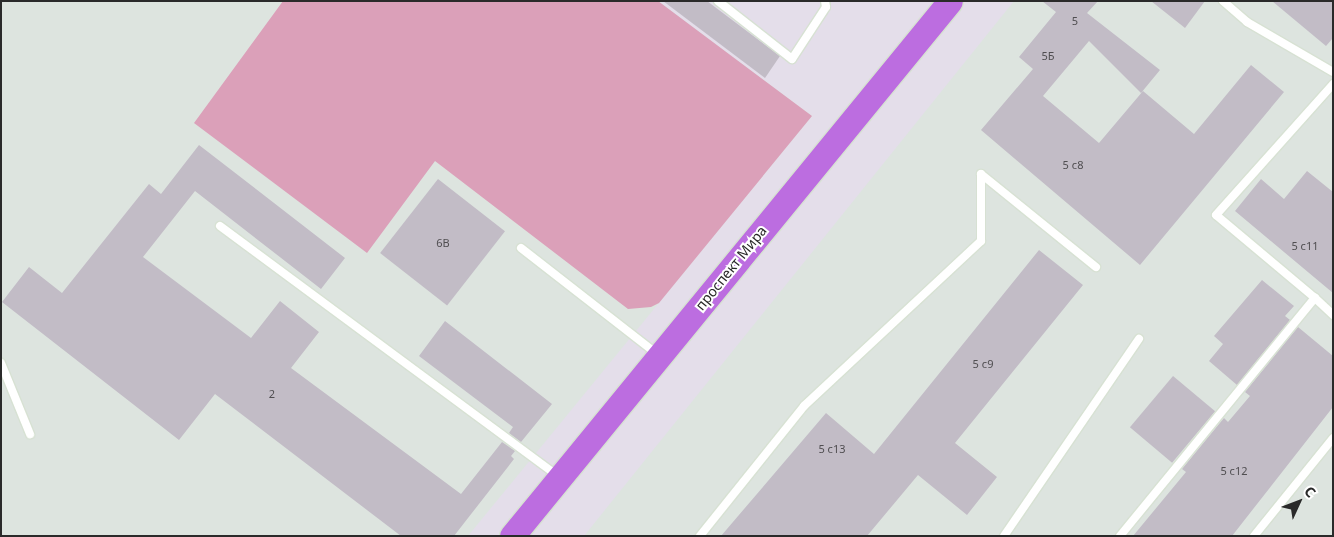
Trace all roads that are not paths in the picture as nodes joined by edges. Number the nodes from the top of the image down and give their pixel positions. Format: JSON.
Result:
{"nodes":[{"id":1,"x":718,"y":1,"type":"edge"},
{"id":2,"x":825,"y":1,"type":"edge"},
{"id":3,"x":950,"y":1,"type":"edge"},
{"id":4,"x":1223,"y":1,"type":"edge"},
{"id":5,"x":1333,"y":72,"type":"edge"},
{"id":6,"x":1333,"y":84,"type":"edge"},
{"id":7,"x":220,"y":226,"type":"dead end"},
{"id":8,"x":521,"y":248,"type":"dead end"},
{"id":9,"x":1096,"y":267,"type":"dead end"},
{"id":10,"x":1315,"y":298,"type":"junction"},
{"id":11,"x":1333,"y":315,"type":"edge"},
{"id":12,"x":1139,"y":338,"type":"dead end"},
{"id":13,"x":660,"y":356,"type":"junction"},
{"id":14,"x":1,"y":363,"type":"edge"},
{"id":15,"x":30,"y":434,"type":"dead end"},
{"id":16,"x":1333,"y":438,"type":"edge"},
{"id":17,"x":560,"y":478,"type":"junction"},
{"id":18,"x":512,"y":536,"type":"edge"},
{"id":19,"x":700,"y":536,"type":"edge"},
{"id":20,"x":1004,"y":536,"type":"edge"},
{"id":21,"x":1120,"y":536,"type":"edge"},
{"id":22,"x":1254,"y":536,"type":"edge"}],
"edges":[{"from":1,"to":2,"type":"lane"},
{"from":3,"to":13,"type":"main road","name":"проспект Мира"},
{"from":4,"to":5,"type":"lane"},
{"from":6,"to":10,"type":"lane"},
{"from":7,"to":17,"type":"lane"},
{"from":8,"to":13,"type":"lane"},
{"from":9,"to":19,"type":"lane"},
{"from":10,"to":11,"type":"lane"},
{"from":10,"to":21,"type":"lane"},
{"from":12,"to":20,"type":"lane"},
{"from":13,"to":17,"type":"main road","name":"проспект Мира"},
{"from":14,"to":15,"type":"lane"},
{"from":16,"to":22,"type":"lane"},
{"from":17,"to":18,"type":"main road","name":"проспект Мира"}]}
